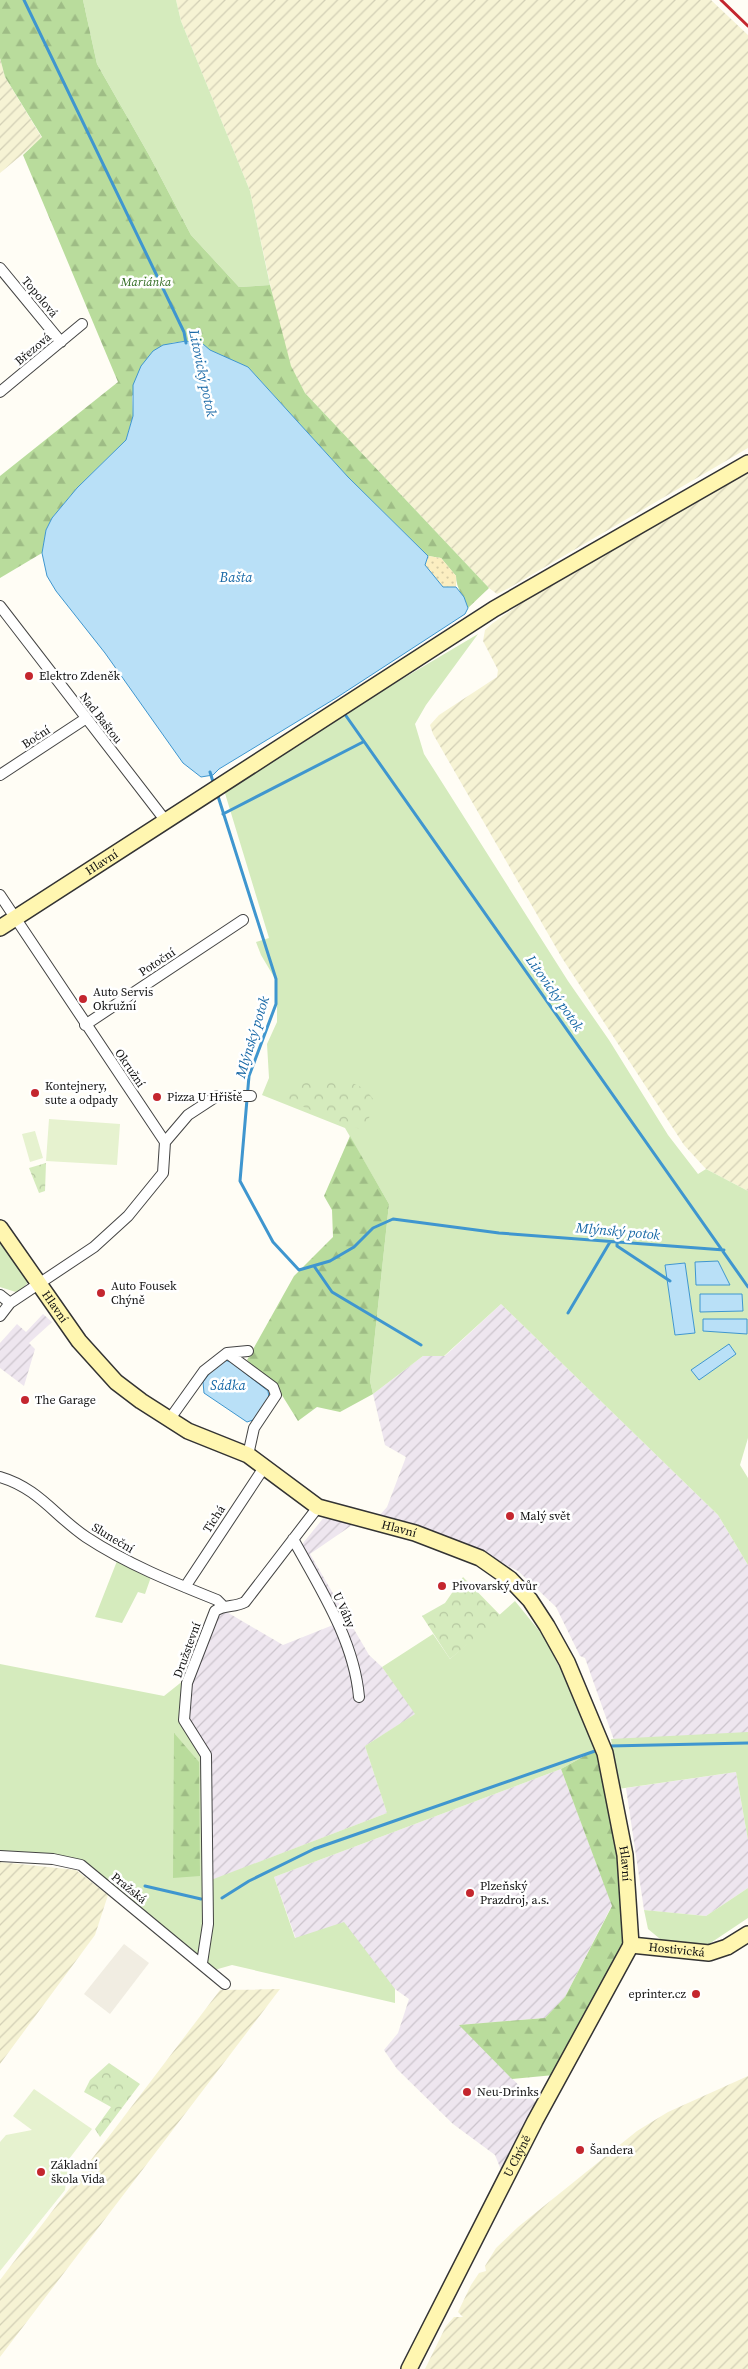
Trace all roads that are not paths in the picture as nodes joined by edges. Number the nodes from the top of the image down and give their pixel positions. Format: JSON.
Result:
{"nodes":[{"id":1,"x":0,"y":268,"type":"edge"},
{"id":2,"x":82,"y":324,"type":"dead end"},
{"id":3,"x":61,"y":342,"type":"junction"},
{"id":4,"x":0,"y":392,"type":"edge"},
{"id":5,"x":748,"y":463,"type":"edge"},
{"id":6,"x":0,"y":606,"type":"edge"},
{"id":7,"x":85,"y":719,"type":"junction"},
{"id":8,"x":0,"y":775,"type":"edge"},
{"id":9,"x":164,"y":820,"type":"junction"},
{"id":10,"x":0,"y":895,"type":"edge"},
{"id":11,"x":14,"y":918,"type":"junction"},
{"id":12,"x":243,"y":920,"type":"dead end"},
{"id":13,"x":0,"y":928,"type":"edge"},
{"id":14,"x":85,"y":1025,"type":"junction"},
{"id":15,"x":251,"y":1096,"type":"dead end"},
{"id":16,"x":165,"y":1142,"type":"junction"},
{"id":17,"x":0,"y":1228,"type":"edge"},
{"id":18,"x":40,"y":1282,"type":"junction"},
{"id":19,"x":0,"y":1295,"type":"edge"},
{"id":20,"x":10,"y":1303,"type":"junction"},
{"id":21,"x":0,"y":1316,"type":"edge"},
{"id":22,"x":248,"y":1351,"type":"dead end"},
{"id":23,"x":227,"y":1353,"type":"junction"},
{"id":24,"x":169,"y":1420,"type":"junction"},
{"id":25,"x":248,"y":1454,"type":"junction"},
{"id":26,"x":265,"y":1466,"type":"junction"},
{"id":27,"x":0,"y":1477,"type":"edge"},
{"id":28,"x":318,"y":1507,"type":"junction"},
{"id":29,"x":293,"y":1539,"type":"junction"},
{"id":30,"x":185,"y":1587,"type":"junction"},
{"id":31,"x":223,"y":1606,"type":"junction"},
{"id":32,"x":359,"y":1697,"type":"dead end"},
{"id":33,"x":0,"y":1856,"type":"edge"},
{"id":34,"x":748,"y":1934,"type":"edge"},
{"id":35,"x":631,"y":1945,"type":"junction"},
{"id":36,"x":202,"y":1964,"type":"junction"},
{"id":37,"x":225,"y":1984,"type":"dead end"},
{"id":38,"x":409,"y":2369,"type":"edge"}],
"edges":[{"from":1,"to":3,"type":"street","name":"Topolová"},
{"from":2,"to":3,"type":"street","name":"Březová"},
{"from":3,"to":4,"type":"street","name":"Březová"},
{"from":5,"to":9,"type":"street","name":"Hlavní"},
{"from":6,"to":7,"type":"street","name":"Nad Baštou"},
{"from":7,"to":8,"type":"street","name":"Boční"},
{"from":7,"to":9,"type":"street","name":"Nad Baštou"},
{"from":9,"to":11,"type":"street","name":"Hlavní"},
{"from":10,"to":11,"type":"street","name":"Okružní"},
{"from":11,"to":13,"type":"street","name":"Hlavní"},
{"from":11,"to":14,"type":"street","name":"Okružní"},
{"from":12,"to":14,"type":"street","name":"Potoční"},
{"from":14,"to":16,"type":"street","name":"Okružní"},
{"from":15,"to":16,"type":"street"},
{"from":16,"to":18,"type":"street"},
{"from":17,"to":18,"type":"street","name":"Hlavní"},
{"from":18,"to":20,"type":"street"},
{"from":18,"to":24,"type":"street","name":"Hlavní"},
{"from":19,"to":20,"type":"street"},
{"from":20,"to":21,"type":"street"},
{"from":22,"to":23,"type":"street"},
{"from":23,"to":24,"type":"street"},
{"from":23,"to":25,"type":"street"},
{"from":24,"to":25,"type":"street","name":"Hlavní"},
{"from":25,"to":26,"type":"street","name":"Hlavní"},
{"from":26,"to":28,"type":"street","name":"Hlavní"},
{"from":26,"to":30,"type":"street","name":"Tichá"},
{"from":27,"to":30,"type":"street","name":"Sluneční"},
{"from":28,"to":29,"type":"street"},
{"from":28,"to":35,"type":"street","name":"Hlavní"},
{"from":29,"to":31,"type":"street"},
{"from":29,"to":32,"type":"street","name":"U Váhy"},
{"from":30,"to":31,"type":"street","name":"Sluneční"},
{"from":31,"to":36,"type":"street","name":"Družstevní"},
{"from":33,"to":36,"type":"street","name":"Pražská"},
{"from":34,"to":35,"type":"street","name":"Hostivická"},
{"from":35,"to":38,"type":"street","name":"U Chýně"},
{"from":36,"to":37,"type":"street","name":"Pražská"}]}
